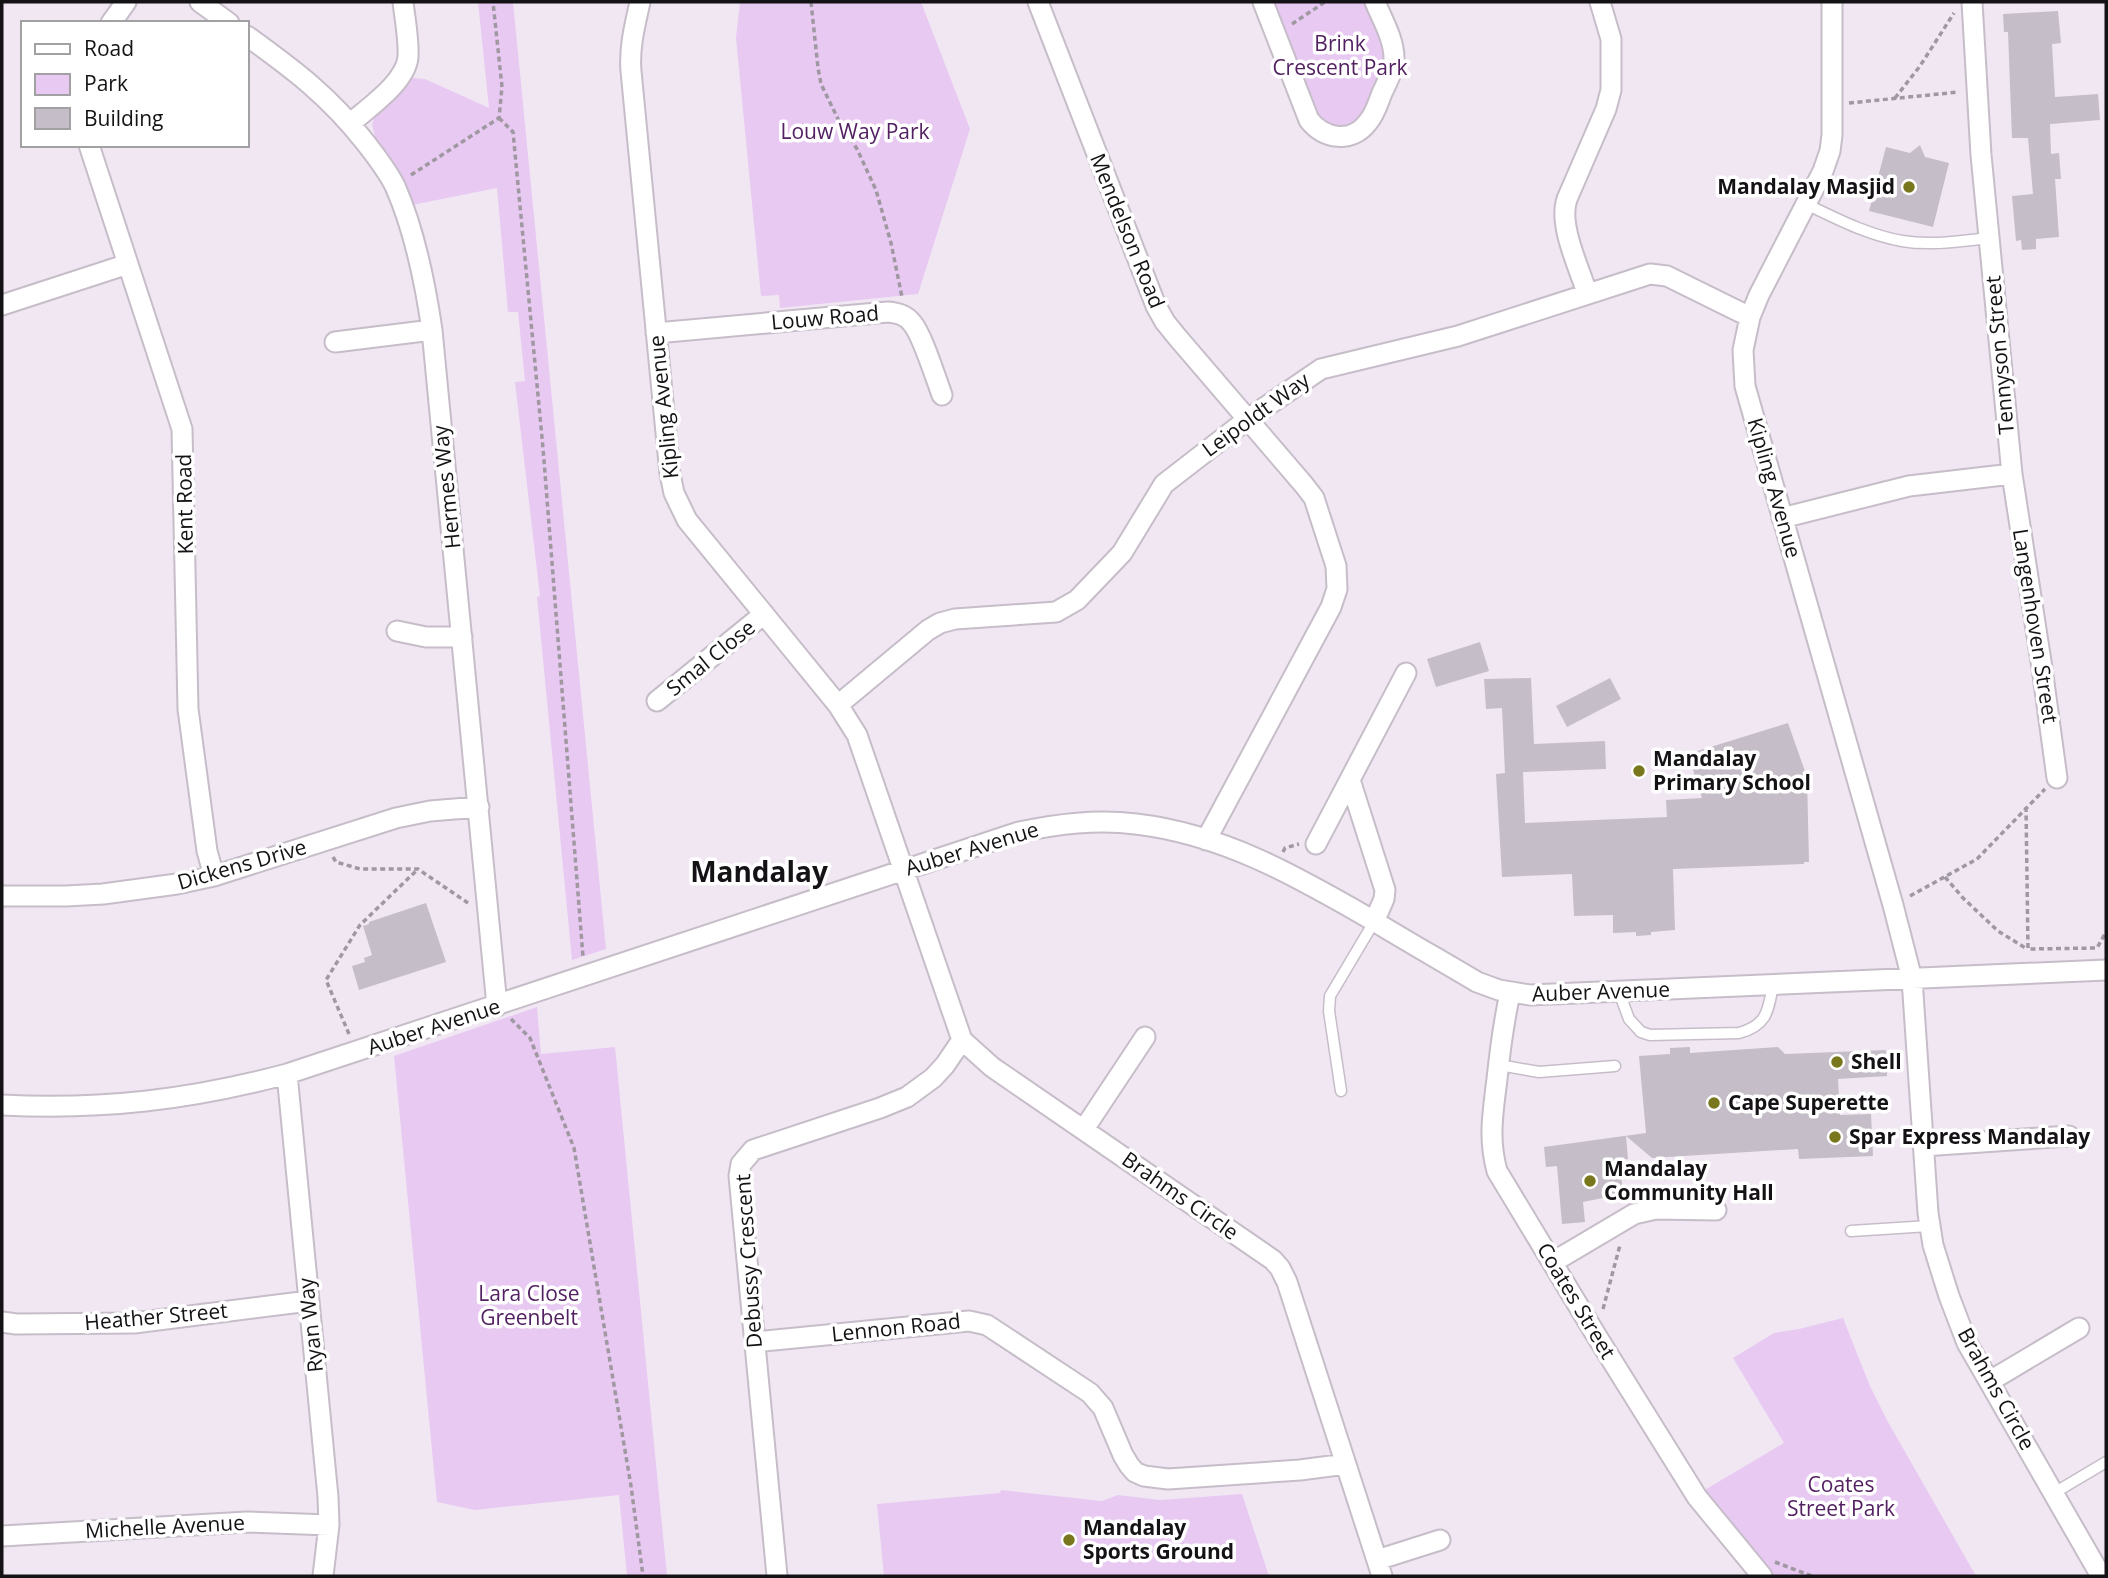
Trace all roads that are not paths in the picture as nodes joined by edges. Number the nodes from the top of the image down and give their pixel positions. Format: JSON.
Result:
{"nodes":[{"id":1,"x":126,"y":2,"type":"edge"},
{"id":2,"x":200,"y":2,"type":"edge"},
{"id":3,"x":403,"y":2,"type":"edge"},
{"id":4,"x":640,"y":2,"type":"edge"},
{"id":5,"x":1038,"y":2,"type":"edge"},
{"id":6,"x":1263,"y":2,"type":"edge"},
{"id":7,"x":1375,"y":2,"type":"edge"},
{"id":8,"x":1600,"y":2,"type":"edge"},
{"id":9,"x":1832,"y":2,"type":"edge"},
{"id":10,"x":1964,"y":5,"type":"edge"},
{"id":11,"x":112,"y":21,"type":"edge"},
{"id":12,"x":226,"y":21,"type":"edge"},
{"id":13,"x":248,"y":37,"type":"edge"},
{"id":14,"x":351,"y":123,"type":"junction"},
{"id":15,"x":90,"y":147,"type":"edge"},
{"id":16,"x":1806,"y":204,"type":"junction"},
{"id":17,"x":1989,"y":238,"type":"junction"},
{"id":18,"x":128,"y":264,"type":"junction"},
{"id":19,"x":1587,"y":293,"type":"junction"},
{"id":20,"x":2,"y":305,"type":"edge"},
{"id":21,"x":1750,"y":317,"type":"junction"},
{"id":22,"x":432,"y":330,"type":"junction"},
{"id":23,"x":656,"y":333,"type":"junction"},
{"id":24,"x":335,"y":342,"type":"dead end"},
{"id":25,"x":942,"y":394,"type":"dead end"},
{"id":26,"x":1248,"y":419,"type":"junction"},
{"id":27,"x":2012,"y":474,"type":"junction"},
{"id":28,"x":1782,"y":518,"type":"junction"},
{"id":29,"x":764,"y":614,"type":"junction"},
{"id":30,"x":397,"y":631,"type":"dead end"},
{"id":31,"x":462,"y":637,"type":"junction"},
{"id":32,"x":1406,"y":673,"type":"dead end"},
{"id":33,"x":657,"y":701,"type":"dead end"},
{"id":34,"x":838,"y":705,"type":"junction"},
{"id":35,"x":2057,"y":778,"type":"road end"},
{"id":36,"x":1350,"y":780,"type":"junction"},
{"id":37,"x":479,"y":807,"type":"junction"},
{"id":38,"x":1206,"y":840,"type":"junction"},
{"id":39,"x":1316,"y":845,"type":"road end"},
{"id":40,"x":902,"y":870,"type":"junction"},
{"id":41,"x":214,"y":876,"type":"junction"},
{"id":42,"x":2,"y":896,"type":"edge"},
{"id":43,"x":1374,"y":922,"type":"junction"},
{"id":44,"x":2106,"y":970,"type":"edge"},
{"id":45,"x":1912,"y":979,"type":"junction"},
{"id":46,"x":1773,"y":985,"type":"junction"},
{"id":47,"x":1619,"y":992,"type":"junction"},
{"id":48,"x":1510,"y":993,"type":"junction"},
{"id":49,"x":497,"y":1006,"type":"junction"},
{"id":50,"x":1145,"y":1037,"type":"dead end"},
{"id":51,"x":961,"y":1040,"type":"junction"},
{"id":52,"x":1499,"y":1065,"type":"junction"},
{"id":53,"x":1615,"y":1066,"type":"dead end"},
{"id":54,"x":287,"y":1074,"type":"junction"},
{"id":55,"x":1341,"y":1091,"type":"dead end"},
{"id":56,"x":2,"y":1105,"type":"edge"},
{"id":57,"x":1084,"y":1129,"type":"junction"},
{"id":58,"x":2069,"y":1136,"type":"dead end"},
{"id":59,"x":1923,"y":1146,"type":"junction"},
{"id":60,"x":1716,"y":1210,"type":"dead end"},
{"id":61,"x":1929,"y":1226,"type":"junction"},
{"id":62,"x":1851,"y":1231,"type":"dead end"},
{"id":63,"x":1553,"y":1262,"type":"junction"},
{"id":64,"x":309,"y":1301,"type":"junction"},
{"id":65,"x":2,"y":1322,"type":"edge"},
{"id":66,"x":2079,"y":1328,"type":"dead end"},
{"id":67,"x":755,"y":1342,"type":"junction"},
{"id":68,"x":1990,"y":1381,"type":"junction"},
{"id":69,"x":2106,"y":1462,"type":"edge"},
{"id":70,"x":1346,"y":1464,"type":"junction"},
{"id":71,"x":2054,"y":1493,"type":"junction"},
{"id":72,"x":329,"y":1525,"type":"junction"},
{"id":73,"x":2,"y":1536,"type":"edge"},
{"id":74,"x":1440,"y":1540,"type":"dead end"},
{"id":75,"x":1380,"y":1568,"type":"edge"},
{"id":76,"x":1759,"y":1573,"type":"edge"},
{"id":77,"x":323,"y":1576,"type":"edge"},
{"id":78,"x":777,"y":1576,"type":"edge"},
{"id":79,"x":2101,"y":1576,"type":"edge"}],
"edges":[{"from":1,"to":11,"type":"street"},
{"from":2,"to":12,"type":"street"},
{"from":3,"to":14,"type":"street"},
{"from":4,"to":23,"type":"street","name":"Kipling Avenue"},
{"from":5,"to":26,"type":"street","name":"Mendelson Road"},
{"from":6,"to":7,"type":"street"},
{"from":8,"to":19,"type":"street"},
{"from":9,"to":16,"type":"street","name":"Kipling Avenue"},
{"from":10,"to":17,"type":"street","name":"Tennyson Street"},
{"from":13,"to":14,"type":"street","name":"Hermes Way"},
{"from":14,"to":22,"type":"street","name":"Hermes Way"},
{"from":15,"to":18,"type":"street","name":"Kent Road"},
{"from":16,"to":17,"type":"lane"},
{"from":16,"to":21,"type":"street","name":"Kipling Avenue"},
{"from":17,"to":27,"type":"street","name":"Tennyson Street"},
{"from":18,"to":20,"type":"street"},
{"from":18,"to":41,"type":"street","name":"Kent Road"},
{"from":19,"to":21,"type":"street","name":"Leipoldt Way"},
{"from":19,"to":26,"type":"street","name":"Leipoldt Way"},
{"from":21,"to":28,"type":"street","name":"Kipling Avenue"},
{"from":22,"to":24,"type":"street"},
{"from":22,"to":31,"type":"street","name":"Hermes Way"},
{"from":23,"to":25,"type":"street","name":"Louw Road"},
{"from":23,"to":29,"type":"street","name":"Kipling Avenue"},
{"from":26,"to":34,"type":"street","name":"Leipoldt Way"},
{"from":26,"to":38,"type":"street","name":"Mendelson Road"},
{"from":27,"to":28,"type":"street"},
{"from":27,"to":35,"type":"street","name":"Langenhoven Street"},
{"from":28,"to":45,"type":"street","name":"Kipling Avenue"},
{"from":29,"to":33,"type":"street","name":"Smal Close"},
{"from":29,"to":34,"type":"street","name":"Kipling Avenue"},
{"from":30,"to":31,"type":"street"},
{"from":31,"to":37,"type":"street","name":"Hermes Way"},
{"from":32,"to":36,"type":"street"},
{"from":34,"to":40,"type":"street","name":"Kipling Avenue"},
{"from":36,"to":39,"type":"street"},
{"from":36,"to":43,"type":"street"},
{"from":37,"to":41,"type":"street","name":"Dickens Drive"},
{"from":37,"to":49,"type":"street","name":"Hermes Way"},
{"from":38,"to":40,"type":"street","name":"Auber Avenue"},
{"from":38,"to":43,"type":"street","name":"Auber Avenue"},
{"from":40,"to":49,"type":"street","name":"Auber Avenue"},
{"from":40,"to":51,"type":"street","name":"Brahms Circle"},
{"from":41,"to":42,"type":"street","name":"Dickens Drive"},
{"from":43,"to":48,"type":"street","name":"Auber Avenue"},
{"from":43,"to":55,"type":"lane"},
{"from":44,"to":45,"type":"street","name":"Auber Avenue"},
{"from":45,"to":46,"type":"street","name":"Auber Avenue"},
{"from":45,"to":59,"type":"street","name":"Brahms Circle"},
{"from":46,"to":47,"type":"street","name":"Auber Avenue"},
{"from":46,"to":47,"type":"lane"},
{"from":47,"to":48,"type":"street","name":"Auber Avenue"},
{"from":48,"to":52,"type":"street","name":"Coates Street"},
{"from":49,"to":54,"type":"street","name":"Auber Avenue"},
{"from":50,"to":57,"type":"street"},
{"from":51,"to":57,"type":"street","name":"Brahms Circle"},
{"from":51,"to":67,"type":"street","name":"Debussy Crescent"},
{"from":52,"to":53,"type":"lane"},
{"from":52,"to":63,"type":"street","name":"Coates Street"},
{"from":54,"to":56,"type":"street","name":"Auber Avenue"},
{"from":54,"to":64,"type":"street","name":"Ryan Way"},
{"from":57,"to":70,"type":"street","name":"Brahms Circle"},
{"from":58,"to":59,"type":"street"},
{"from":59,"to":61,"type":"street","name":"Brahms Circle"},
{"from":60,"to":63,"type":"street"},
{"from":61,"to":62,"type":"lane"},
{"from":61,"to":68,"type":"street","name":"Brahms Circle"},
{"from":63,"to":76,"type":"street","name":"Coates Street"},
{"from":64,"to":65,"type":"street","name":"Heather Street"},
{"from":64,"to":72,"type":"street","name":"Ryan Way"},
{"from":66,"to":68,"type":"street"},
{"from":67,"to":70,"type":"street","name":"Lennon Road"},
{"from":67,"to":78,"type":"street","name":"Debussy Crescent"},
{"from":68,"to":71,"type":"street","name":"Brahms Circle"},
{"from":69,"to":71,"type":"lane"},
{"from":70,"to":75,"type":"street","name":"Brahms Circle"},
{"from":71,"to":79,"type":"street","name":"Brahms Circle"},
{"from":72,"to":73,"type":"street","name":"Michelle Avenue"},
{"from":72,"to":77,"type":"street","name":"Ryan Way"},
{"from":74,"to":75,"type":"street"}]}
